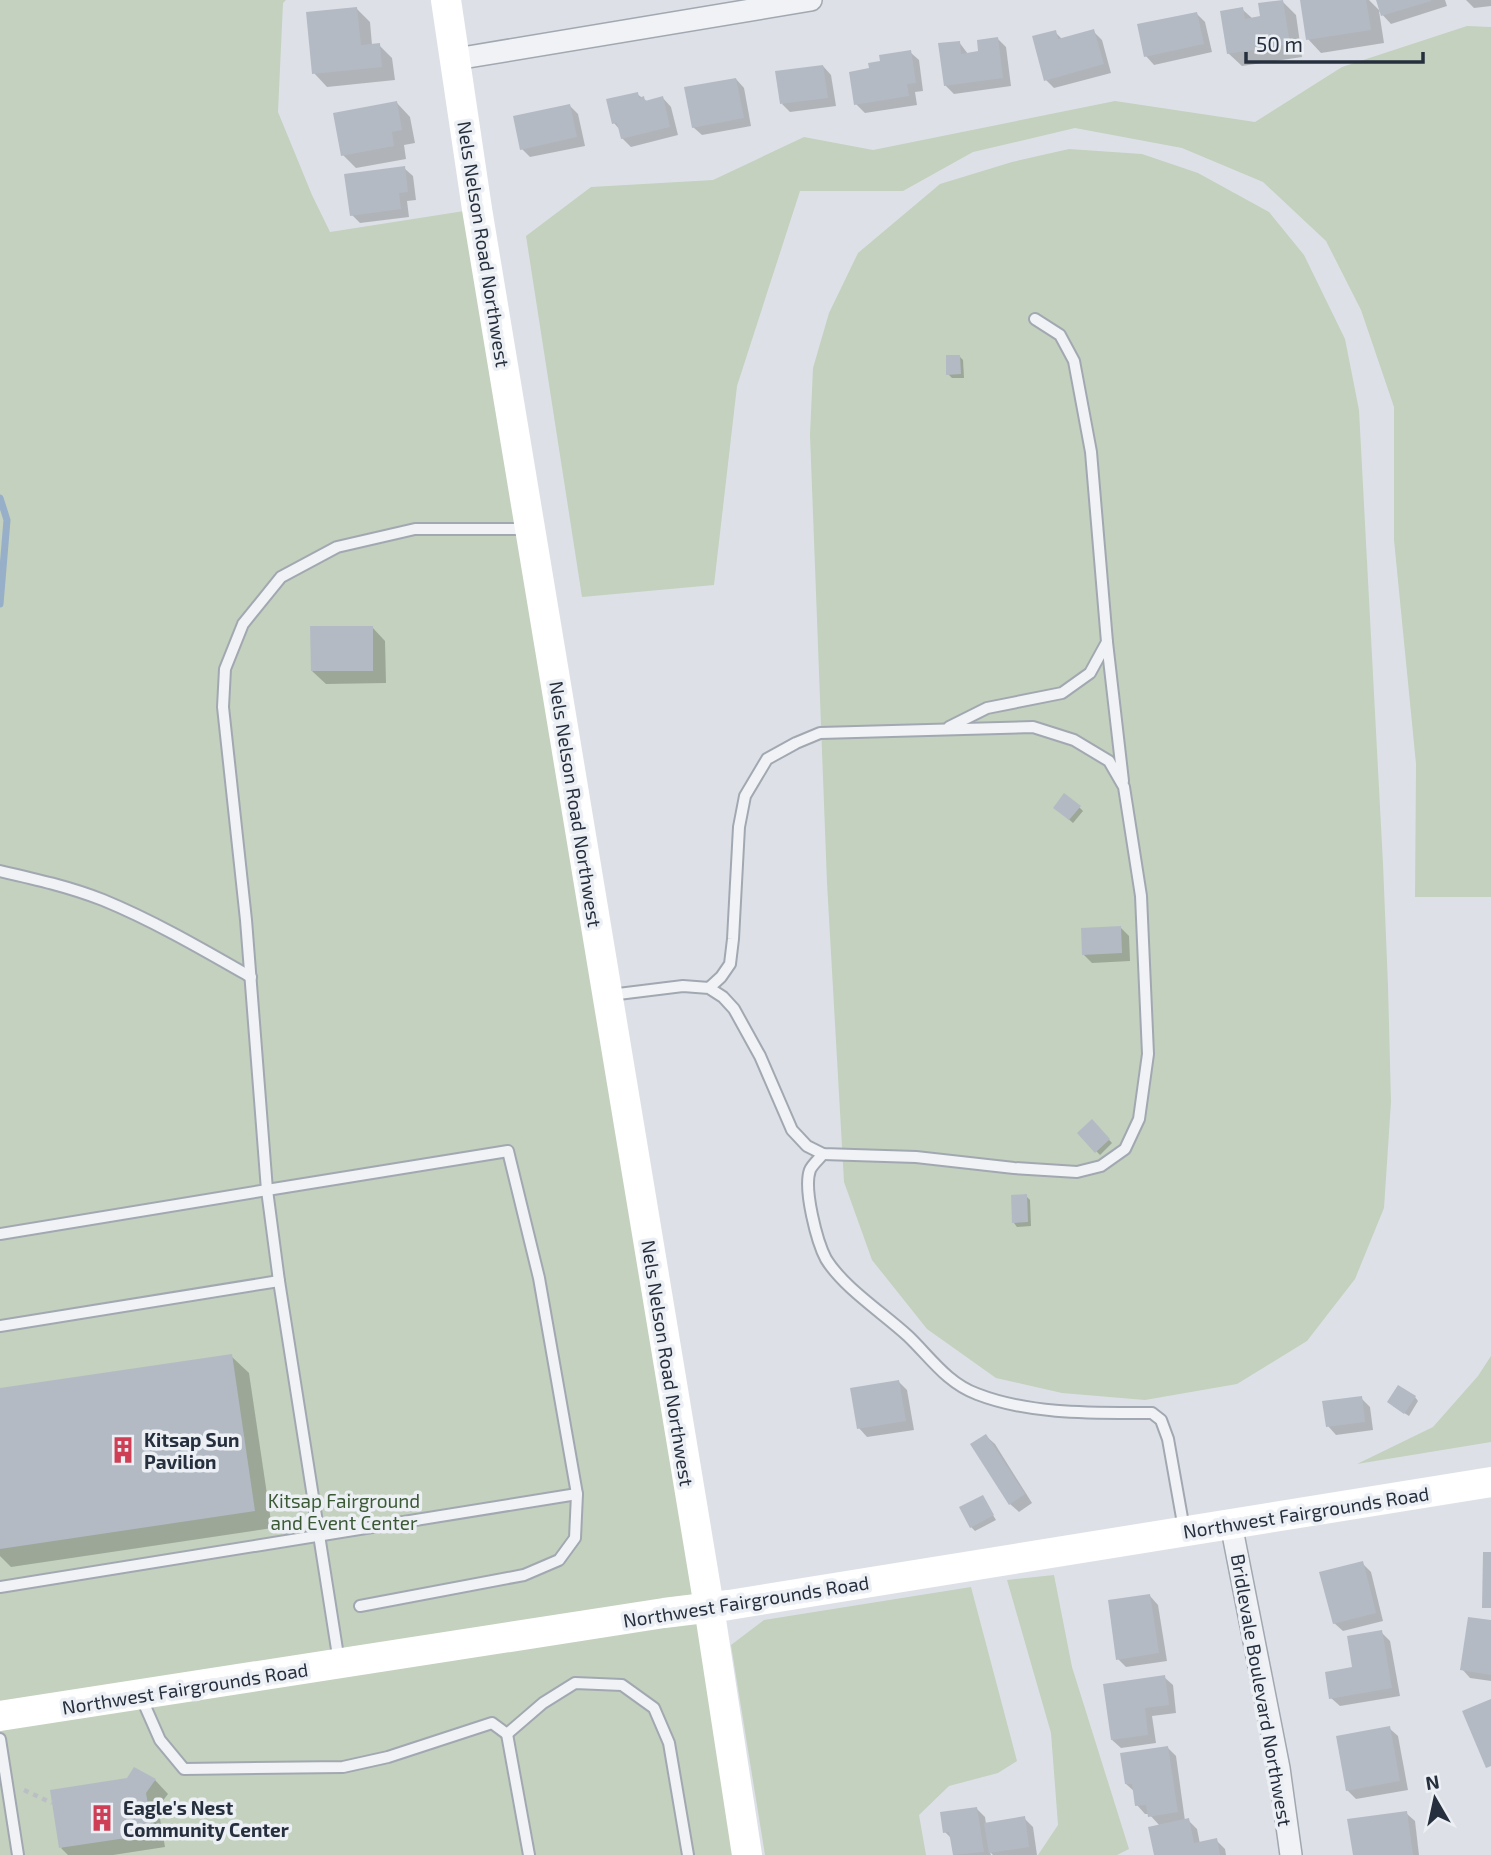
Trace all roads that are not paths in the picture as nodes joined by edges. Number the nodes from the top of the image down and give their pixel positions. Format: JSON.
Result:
{"nodes":[{"id":1,"x":446,"y":0,"type":"edge"},
{"id":2,"x":811,"y":0,"type":"edge"},
{"id":3,"x":456,"y":59,"type":"junction"},
{"id":4,"x":1035,"y":319,"type":"dead end"},
{"id":5,"x":530,"y":529,"type":"junction"},
{"id":6,"x":1107,"y":642,"type":"junction"},
{"id":7,"x":947,"y":729,"type":"junction"},
{"id":8,"x":1124,"y":787,"type":"junction"},
{"id":9,"x":0,"y":871,"type":"edge"},
{"id":10,"x":251,"y":977,"type":"junction"},
{"id":11,"x":709,"y":988,"type":"junction"},
{"id":12,"x":607,"y":996,"type":"junction"},
{"id":13,"x":823,"y":1154,"type":"junction"},
{"id":14,"x":267,"y":1190,"type":"junction"},
{"id":15,"x":0,"y":1234,"type":"edge"},
{"id":16,"x":279,"y":1281,"type":"junction"},
{"id":17,"x":0,"y":1326,"type":"edge"},
{"id":18,"x":1491,"y":1482,"type":"edge"},
{"id":19,"x":577,"y":1494,"type":"junction"},
{"id":20,"x":1231,"y":1524,"type":"junction"},
{"id":21,"x":1184,"y":1532,"type":"junction"},
{"id":22,"x":319,"y":1536,"type":"junction"},
{"id":23,"x":0,"y":1587,"type":"edge"},
{"id":24,"x":360,"y":1606,"type":"dead end"},
{"id":25,"x":709,"y":1607,"type":"junction"},
{"id":26,"x":340,"y":1664,"type":"junction"},
{"id":27,"x":140,"y":1695,"type":"junction"},
{"id":28,"x":0,"y":1716,"type":"edge"},
{"id":29,"x":508,"y":1734,"type":"junction"},
{"id":30,"x":0,"y":1739,"type":"edge"},
{"id":31,"x":18,"y":1855,"type":"edge"},
{"id":32,"x":529,"y":1855,"type":"edge"},
{"id":33,"x":688,"y":1855,"type":"edge"},
{"id":34,"x":747,"y":1855,"type":"edge"},
{"id":35,"x":1291,"y":1855,"type":"edge"}],
"edges":[{"from":1,"to":3,"type":"street","name":"Nels Nelson Road Northwest"},
{"from":2,"to":3,"type":"street"},
{"from":3,"to":5,"type":"street","name":"Nels Nelson Road Northwest"},
{"from":4,"to":6,"type":"lane"},
{"from":5,"to":10,"type":"lane"},
{"from":5,"to":12,"type":"street","name":"Nels Nelson Road Northwest"},
{"from":6,"to":7,"type":"lane"},
{"from":6,"to":8,"type":"lane"},
{"from":7,"to":8,"type":"lane"},
{"from":7,"to":11,"type":"lane"},
{"from":8,"to":13,"type":"lane"},
{"from":9,"to":10,"type":"lane"},
{"from":10,"to":14,"type":"lane"},
{"from":11,"to":12,"type":"lane"},
{"from":11,"to":13,"type":"lane"},
{"from":12,"to":25,"type":"street","name":"Nels Nelson Road Northwest"},
{"from":13,"to":21,"type":"lane"},
{"from":14,"to":15,"type":"lane"},
{"from":14,"to":16,"type":"lane"},
{"from":14,"to":19,"type":"lane"},
{"from":16,"to":17,"type":"lane"},
{"from":16,"to":22,"type":"lane"},
{"from":18,"to":20,"type":"street","name":"Northwest Fairgrounds Road"},
{"from":19,"to":22,"type":"lane"},
{"from":19,"to":24,"type":"lane"},
{"from":20,"to":21,"type":"street","name":"Northwest Fairgrounds Road"},
{"from":20,"to":35,"type":"street","name":"Bridlevale Boulevard Northwest"},
{"from":21,"to":25,"type":"street","name":"Northwest Fairgrounds Road"},
{"from":22,"to":23,"type":"lane"},
{"from":22,"to":26,"type":"lane"},
{"from":25,"to":26,"type":"street","name":"Northwest Fairgrounds Road"},
{"from":25,"to":34,"type":"street","name":"Nels Nelson Road Northwest"},
{"from":26,"to":27,"type":"street","name":"Northwest Fairgrounds Road"},
{"from":27,"to":28,"type":"street","name":"Northwest Fairgrounds Road"},
{"from":27,"to":29,"type":"lane"},
{"from":29,"to":32,"type":"lane"},
{"from":29,"to":33,"type":"lane"},
{"from":30,"to":31,"type":"lane"}]}
